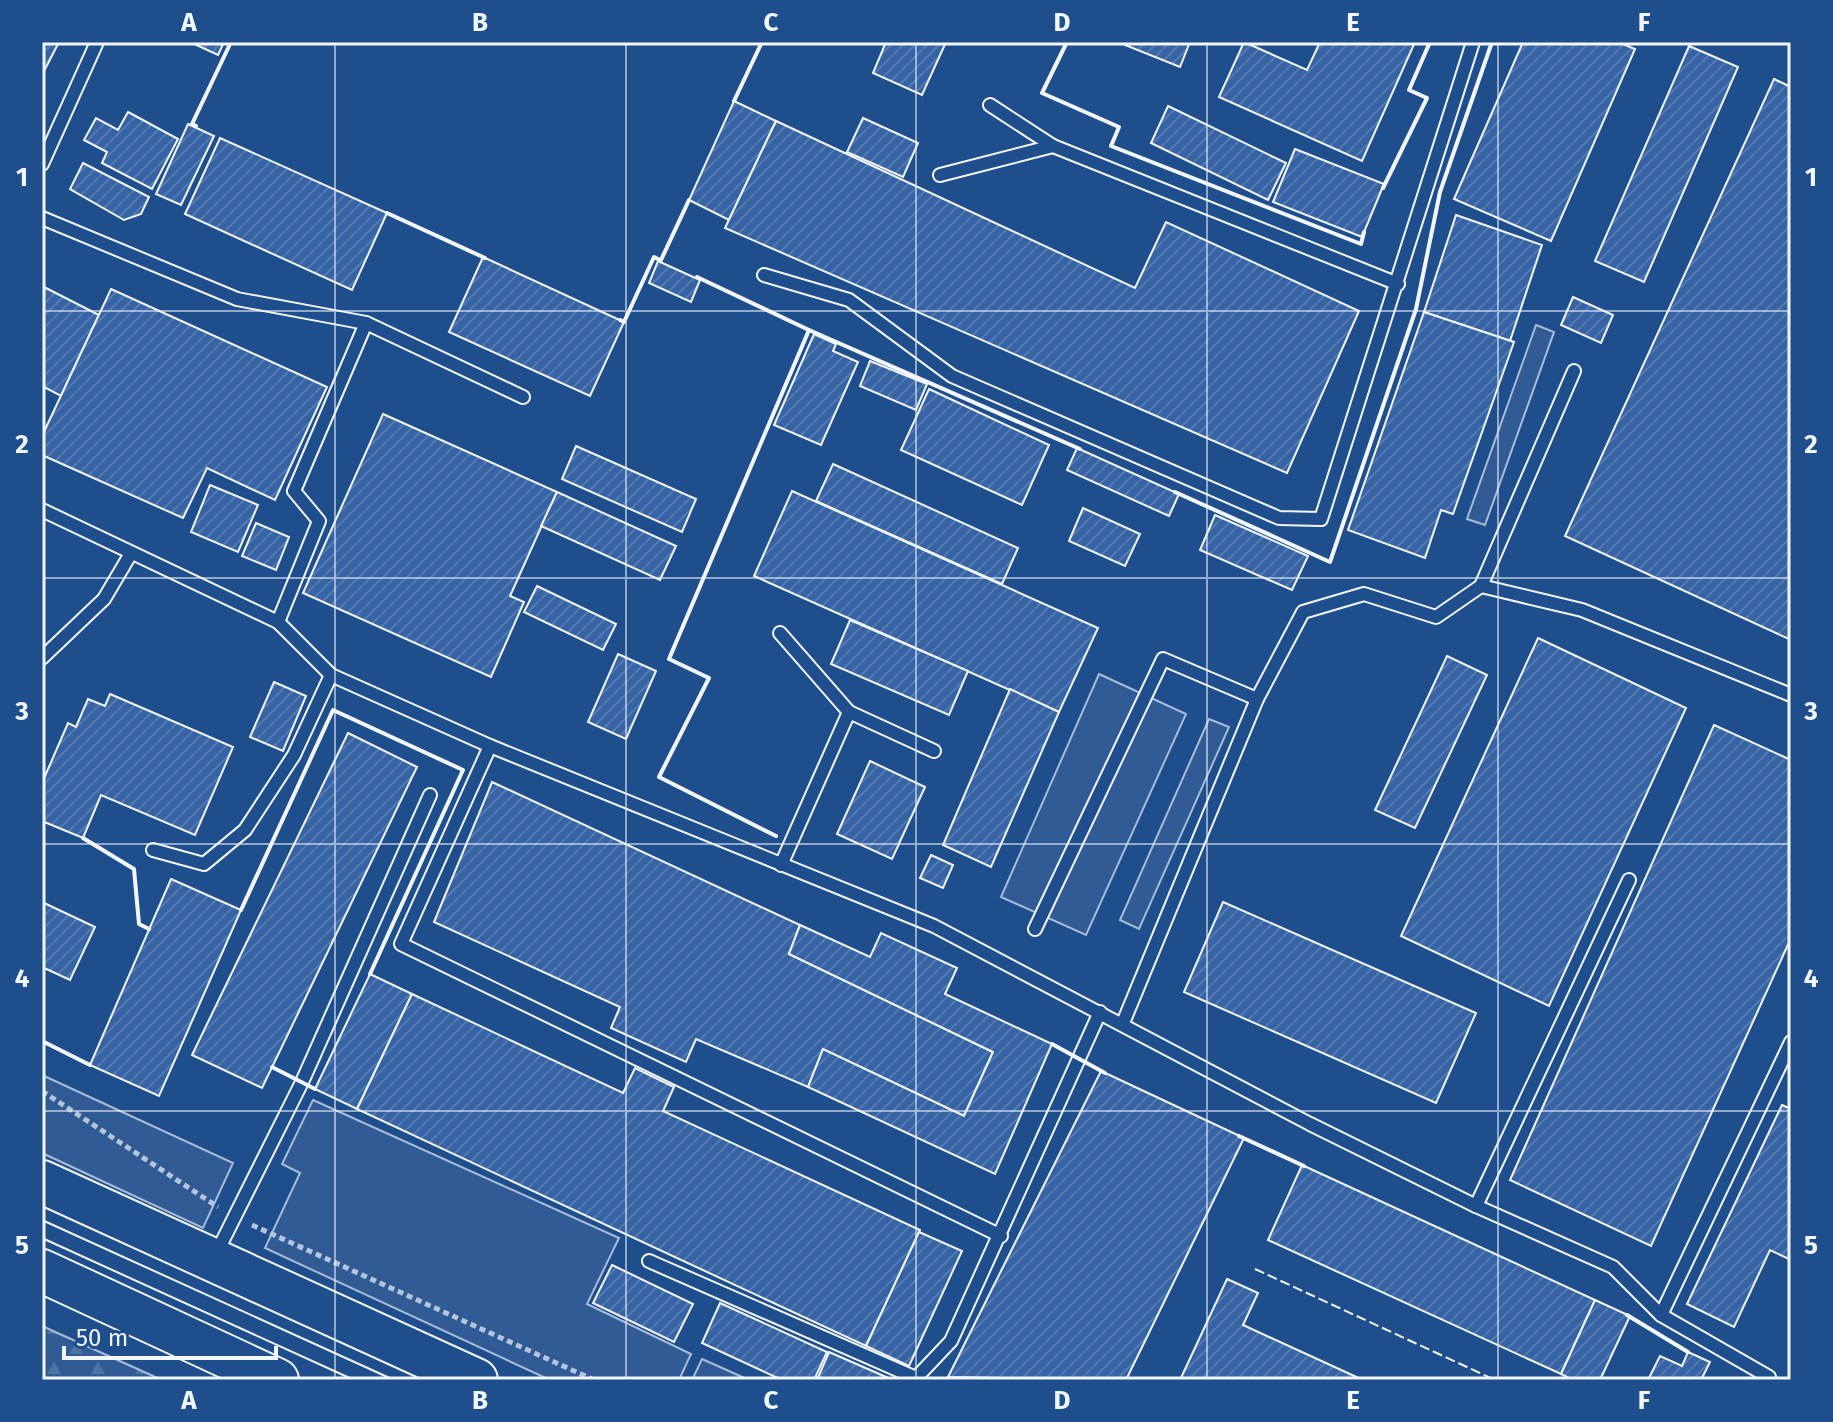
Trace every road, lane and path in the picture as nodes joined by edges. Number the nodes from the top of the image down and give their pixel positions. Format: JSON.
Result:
{"nodes":[{"id":1,"x":97,"y":42,"type":"edge"},
{"id":2,"x":1473,"y":42,"type":"edge"},
{"id":3,"x":990,"y":105,"type":"dead end"},
{"id":4,"x":1053,"y":146,"type":"junction"},
{"id":5,"x":42,"y":164,"type":"edge"},
{"id":6,"x":940,"y":175,"type":"dead end"},
{"id":7,"x":42,"y":218,"type":"edge"},
{"id":8,"x":764,"y":275,"type":"dead end"},
{"id":9,"x":1398,"y":284,"type":"junction"},
{"id":10,"x":366,"y":323,"type":"junction"},
{"id":11,"x":1574,"y":371,"type":"dead end"},
{"id":12,"x":523,"y":397,"type":"dead end"},
{"id":13,"x":42,"y":510,"type":"edge"},
{"id":14,"x":130,"y":555,"type":"junction"},
{"id":15,"x":1481,"y":586,"type":"junction"},
{"id":16,"x":278,"y":622,"type":"junction"},
{"id":17,"x":780,"y":633,"type":"dead end"},
{"id":18,"x":42,"y":658,"type":"edge"},
{"id":19,"x":331,"y":675,"type":"junction"},
{"id":20,"x":1791,"y":695,"type":"edge"},
{"id":21,"x":1257,"y":699,"type":"junction"},
{"id":22,"x":849,"y":712,"type":"junction"},
{"id":23,"x":490,"y":746,"type":"junction"},
{"id":24,"x":934,"y":751,"type":"dead end"},
{"id":25,"x":430,"y":795,"type":"dead end"},
{"id":26,"x":153,"y":850,"type":"dead end"},
{"id":27,"x":781,"y":865,"type":"junction"},
{"id":28,"x":1629,"y":880,"type":"dead end"},
{"id":29,"x":1035,"y":929,"type":"dead end"},
{"id":30,"x":1100,"y":1012,"type":"junction"},
{"id":31,"x":1123,"y":1023,"type":"junction"},
{"id":32,"x":1791,"y":1042,"type":"edge"},
{"id":33,"x":42,"y":1091,"type":"edge"},
{"id":34,"x":42,"y":1182,"type":"edge"},
{"id":35,"x":1476,"y":1206,"type":"junction"},
{"id":36,"x":233,"y":1217,"type":"junction"},
{"id":37,"x":1001,"y":1236,"type":"junction"},
{"id":38,"x":213,"y":1260,"type":"junction"},
{"id":39,"x":649,"y":1261,"type":"dead end"},
{"id":40,"x":42,"y":1271,"type":"edge"},
{"id":41,"x":1661,"y":1315,"type":"junction"},
{"id":42,"x":1771,"y":1379,"type":"edge"},
{"id":43,"x":277,"y":1380,"type":"edge"},
{"id":44,"x":476,"y":1380,"type":"edge"},
{"id":45,"x":594,"y":1380,"type":"edge"}],
"edges":[{"from":1,"to":5,"type":"lane"},
{"from":2,"to":9,"type":"lane"},
{"from":3,"to":4,"type":"lane"},
{"from":4,"to":6,"type":"lane"},
{"from":4,"to":9,"type":"lane"},
{"from":7,"to":10,"type":"lane"},
{"from":8,"to":9,"type":"lane"},
{"from":10,"to":12,"type":"lane"},
{"from":10,"to":16,"type":"lane"},
{"from":11,"to":15,"type":"lane"},
{"from":13,"to":14,"type":"lane"},
{"from":14,"to":16,"type":"lane"},
{"from":14,"to":18,"type":"lane"},
{"from":15,"to":20,"type":"lane"},
{"from":15,"to":21,"type":"lane"},
{"from":16,"to":19,"type":"lane"},
{"from":17,"to":22,"type":"lane"},
{"from":19,"to":23,"type":"lane"},
{"from":19,"to":26,"type":"lane"},
{"from":21,"to":29,"type":"lane"},
{"from":21,"to":31,"type":"lane"},
{"from":22,"to":24,"type":"lane"},
{"from":22,"to":27,"type":"lane"},
{"from":23,"to":27,"type":"lane"},
{"from":23,"to":37,"type":"lane"},
{"from":25,"to":36,"type":"lane"},
{"from":27,"to":30,"type":"lane"},
{"from":28,"to":35,"type":"lane"},
{"from":30,"to":31,"type":"lane"},
{"from":30,"to":37,"type":"lane"},
{"from":31,"to":35,"type":"lane"},
{"from":32,"to":41,"type":"lane"},
{"from":33,"to":36,"type":"path"},
{"from":34,"to":38,"type":"highway"},
{"from":35,"to":41,"type":"lane"},
{"from":36,"to":38,"type":"lane"},
{"from":36,"to":45,"type":"path"},
{"from":37,"to":39,"type":"lane"},
{"from":38,"to":44,"type":"highway"},
{"from":40,"to":43,"type":"highway"},
{"from":41,"to":42,"type":"lane"}]}
